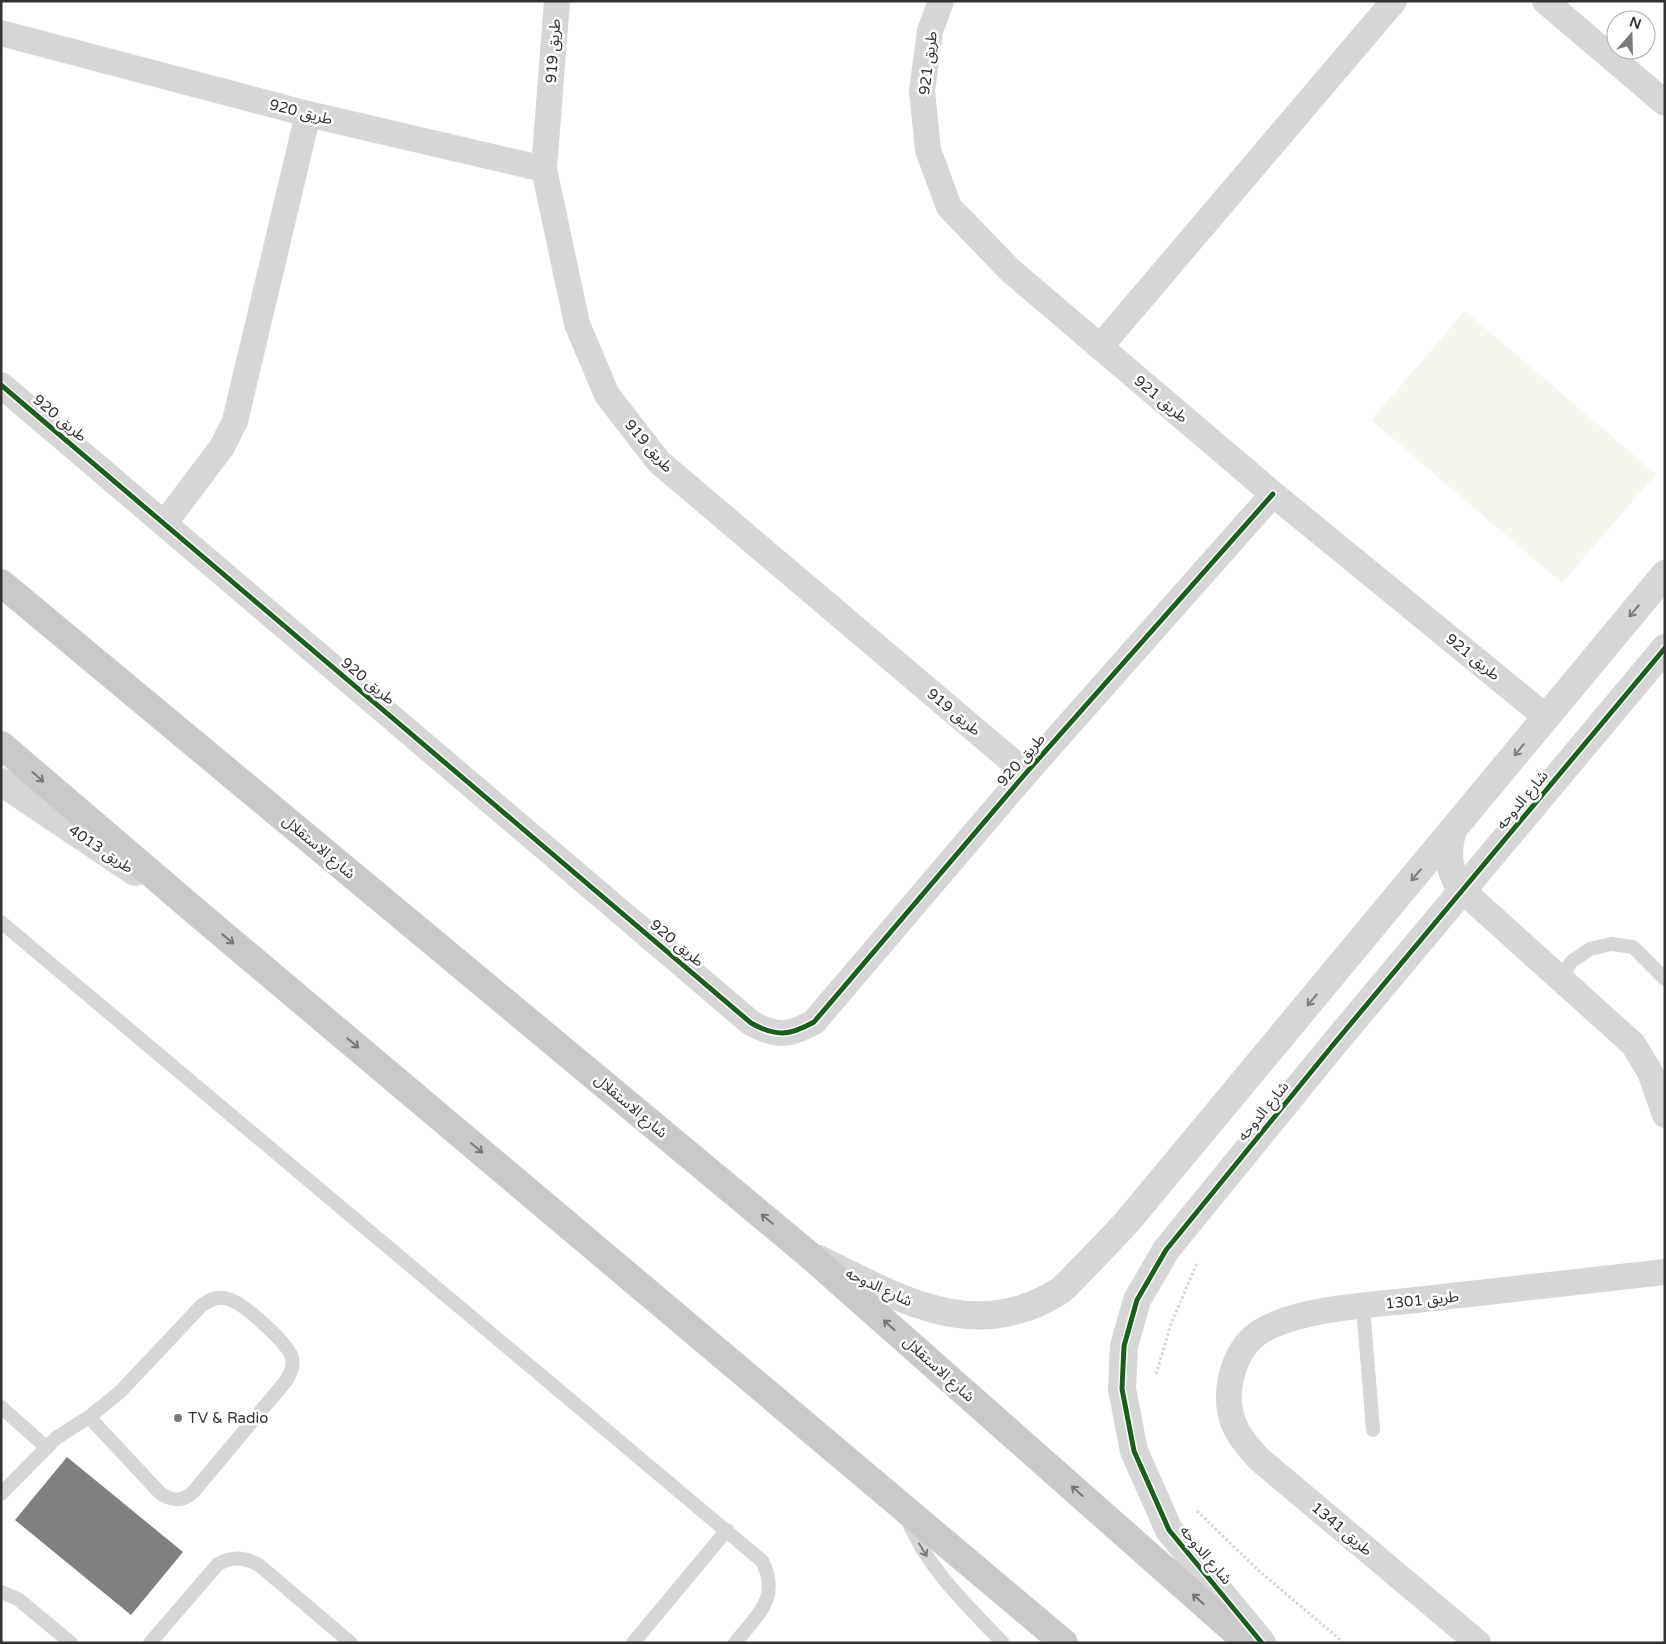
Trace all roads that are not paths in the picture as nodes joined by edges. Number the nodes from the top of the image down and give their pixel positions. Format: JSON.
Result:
{"nodes":[{"id":1,"x":557,"y":1,"type":"edge"},
{"id":2,"x":941,"y":1,"type":"edge"},
{"id":3,"x":1394,"y":1,"type":"edge"},
{"id":4,"x":1545,"y":1,"type":"edge"},
{"id":5,"x":1,"y":33,"type":"edge"},
{"id":6,"x":1665,"y":102,"type":"edge"},
{"id":7,"x":308,"y":114,"type":"junction"},
{"id":8,"x":544,"y":168,"type":"junction"},
{"id":9,"x":1100,"y":347,"type":"junction"},
{"id":10,"x":1,"y":385,"type":"edge"},
{"id":11,"x":1273,"y":494,"type":"junction"},
{"id":12,"x":164,"y":524,"type":"junction"},
{"id":13,"x":1665,"y":574,"type":"edge"},
{"id":14,"x":1,"y":583,"type":"edge"},
{"id":15,"x":1665,"y":648,"type":"edge"},
{"id":16,"x":1546,"y":717,"type":"junction"},
{"id":17,"x":1,"y":745,"type":"edge"},
{"id":18,"x":1026,"y":774,"type":"junction"},
{"id":19,"x":1,"y":782,"type":"edge"},
{"id":20,"x":1453,"y":830,"type":"junction"},
{"id":21,"x":1463,"y":891,"type":"junction"},
{"id":22,"x":201,"y":916,"type":"junction"},
{"id":23,"x":1,"y":922,"type":"edge"},
{"id":24,"x":1560,"y":978,"type":"junction"},
{"id":25,"x":1665,"y":979,"type":"edge"},
{"id":26,"x":1665,"y":1116,"type":"edge"},
{"id":27,"x":807,"y":1252,"type":"junction"},
{"id":28,"x":1665,"y":1272,"type":"edge"},
{"id":29,"x":1363,"y":1306,"type":"junction"},
{"id":30,"x":1229,"y":1400,"type":"joint"},
{"id":31,"x":1,"y":1407,"type":"edge"},
{"id":32,"x":89,"y":1417,"type":"junction"},
{"id":33,"x":1373,"y":1430,"type":"dead end"},
{"id":34,"x":47,"y":1448,"type":"junction"},
{"id":35,"x":1,"y":1494,"type":"edge"},
{"id":36,"x":902,"y":1507,"type":"junction"},
{"id":37,"x":727,"y":1530,"type":"junction"},
{"id":38,"x":1,"y":1592,"type":"edge"},
{"id":39,"x":72,"y":1643,"type":"edge"},
{"id":40,"x":150,"y":1643,"type":"edge"},
{"id":41,"x":351,"y":1643,"type":"edge"},
{"id":42,"x":633,"y":1643,"type":"edge"},
{"id":43,"x":735,"y":1643,"type":"edge"},
{"id":44,"x":1003,"y":1643,"type":"edge"},
{"id":45,"x":1064,"y":1643,"type":"edge"},
{"id":46,"x":1248,"y":1643,"type":"edge"},
{"id":47,"x":1262,"y":1643,"type":"edge"},
{"id":48,"x":1478,"y":1643,"type":"edge"}],
"edges":[{"from":1,"to":8,"type":"street","name":"طريق 919"},
{"from":2,"to":9,"type":"street","name":"طريق 921"},
{"from":3,"to":9,"type":"street"},
{"from":4,"to":6,"type":"street"},
{"from":5,"to":7,"type":"street","name":"طريق 920"},
{"from":7,"to":8,"type":"street","name":"طريق 920"},
{"from":7,"to":12,"type":"street"},
{"from":8,"to":18,"type":"street","name":"طريق 919"},
{"from":9,"to":11,"type":"street","name":"طريق 921"},
{"from":10,"to":12,"type":"street","name":"طريق 920"},
{"from":11,"to":16,"type":"street","name":"طريق 921"},
{"from":11,"to":18,"type":"street","name":"طريق 920"},
{"from":12,"to":18,"type":"street","name":"طريق 920"},
{"from":13,"to":16,"type":"street","name":"شارع الدوحه","one_way":true},
{"from":27,"to":14,"type":"main road","name":"شارع الاستقلال","one_way":true},
{"from":15,"to":21,"type":"street","name":"شارع الدوحه"},
{"from":16,"to":20,"type":"street","name":"شارع الدوحه","one_way":true},
{"from":17,"to":22,"type":"main road","one_way":true},
{"from":19,"to":22,"type":"street","name":"طريق 4013"},
{"from":20,"to":21,"type":"street"},
{"from":20,"to":27,"type":"street","name":"شارع الدوحه","one_way":true},
{"from":21,"to":24,"type":"street"},
{"from":21,"to":47,"type":"street","name":"شارع الدوحه"},
{"from":22,"to":36,"type":"main road","one_way":true},
{"from":23,"to":37,"type":"lane"},
{"from":24,"to":25,"type":"lane"},
{"from":24,"to":26,"type":"street"},
{"from":46,"to":27,"type":"main road","name":"شارع الاستقلال","one_way":true},
{"from":28,"to":29,"type":"street","name":"طريق 1301"},
{"from":29,"to":30,"type":"street","name":"طريق 1301"},
{"from":29,"to":33,"type":"lane"},
{"from":30,"to":48,"type":"street","name":"طريق 1341"},
{"from":31,"to":34,"type":"lane"},
{"from":32,"to":32,"type":"lane"},
{"from":32,"to":34,"type":"lane"},
{"from":34,"to":35,"type":"lane"},
{"from":36,"to":44,"type":"lane","one_way":true},
{"from":36,"to":45,"type":"main road"},
{"from":37,"to":42,"type":"lane"},
{"from":37,"to":43,"type":"lane"},
{"from":38,"to":39,"type":"lane"},
{"from":40,"to":41,"type":"lane"}]}
